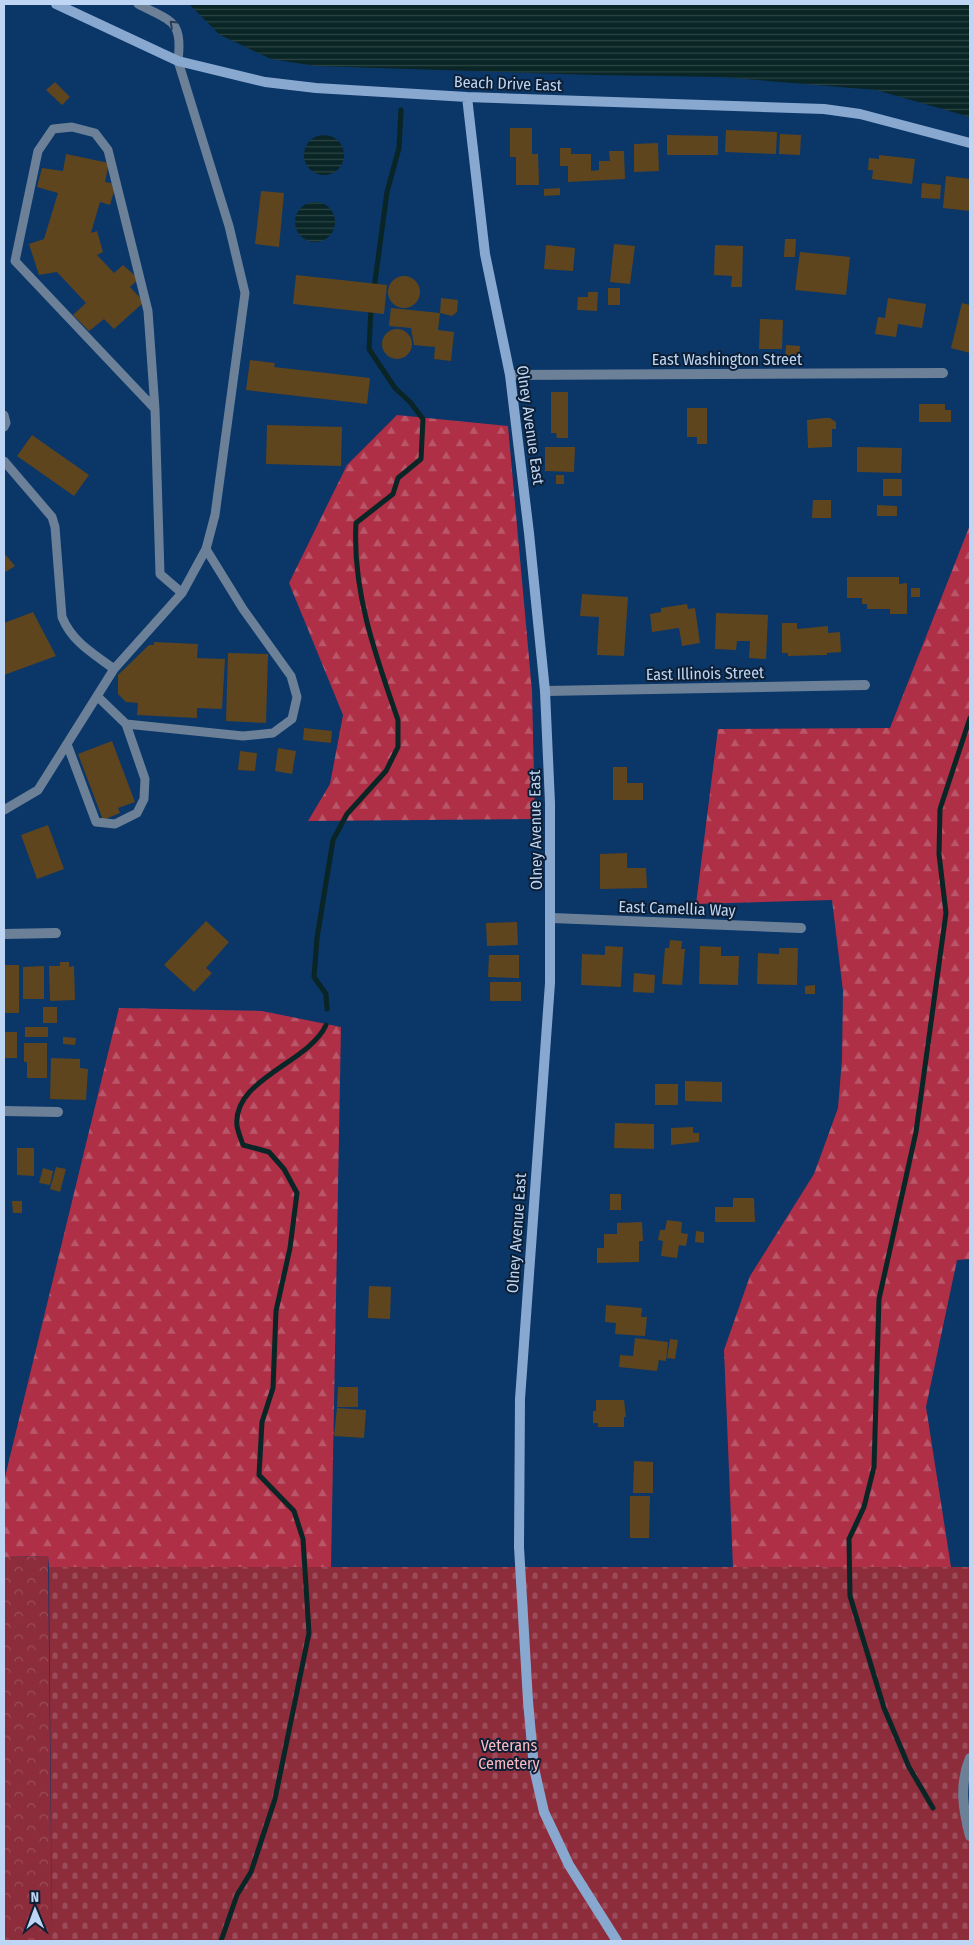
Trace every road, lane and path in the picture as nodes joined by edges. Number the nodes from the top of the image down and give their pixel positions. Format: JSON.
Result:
{"nodes":[{"id":1,"x":56,"y":4,"type":"edge"},
{"id":2,"x":138,"y":4,"type":"edge"},
{"id":3,"x":178,"y":62,"type":"junction"},
{"id":4,"x":467,"y":97,"type":"junction"},
{"id":5,"x":970,"y":143,"type":"edge"},
{"id":6,"x":943,"y":373,"type":"dead end"},
{"id":7,"x":510,"y":375,"type":"junction"},
{"id":8,"x":155,"y":409,"type":"junction"},
{"id":9,"x":4,"y":415,"type":"edge"},
{"id":10,"x":4,"y":427,"type":"edge"},
{"id":11,"x":4,"y":461,"type":"edge"},
{"id":12,"x":206,"y":549,"type":"junction"},
{"id":13,"x":182,"y":593,"type":"junction"},
{"id":14,"x":114,"y":669,"type":"junction"},
{"id":15,"x":865,"y":684,"type":"dead end"},
{"id":16,"x":545,"y":692,"type":"junction"},
{"id":17,"x":97,"y":696,"type":"junction"},
{"id":18,"x":126,"y":724,"type":"junction"},
{"id":19,"x":67,"y":744,"type":"junction"},
{"id":20,"x":4,"y":810,"type":"edge"},
{"id":21,"x":552,"y":918,"type":"junction"},
{"id":22,"x":801,"y":928,"type":"dead end"},
{"id":23,"x":56,"y":933,"type":"dead end"},
{"id":24,"x":4,"y":934,"type":"edge"},
{"id":25,"x":4,"y":1111,"type":"edge"},
{"id":26,"x":58,"y":1112,"type":"dead end"},
{"id":27,"x":970,"y":1758,"type":"edge"},
{"id":28,"x":970,"y":1836,"type":"edge"},
{"id":29,"x":617,"y":1941,"type":"edge"}],
"edges":[{"from":1,"to":3,"type":"main road","name":"Beach Drive East"},
{"from":3,"to":2,"type":"lane","one_way":true},
{"from":3,"to":4,"type":"main road","name":"Beach Drive East"},
{"from":3,"to":12,"type":"lane"},
{"from":4,"to":5,"type":"main road","name":"Beach Drive East"},
{"from":4,"to":7,"type":"main road","name":"Olney Avenue East"},
{"from":6,"to":7,"type":"street","name":"East Washington Street"},
{"from":7,"to":16,"type":"main road","name":"Olney Avenue East"},
{"from":8,"to":8,"type":"lane"},
{"from":8,"to":13,"type":"lane"},
{"from":9,"to":10,"type":"lane"},
{"from":11,"to":14,"type":"lane"},
{"from":12,"to":13,"type":"lane"},
{"from":12,"to":18,"type":"lane"},
{"from":13,"to":14,"type":"lane"},
{"from":14,"to":17,"type":"lane"},
{"from":15,"to":16,"type":"street","name":"East Illinois Street"},
{"from":16,"to":21,"type":"main road","name":"Olney Avenue East"},
{"from":17,"to":18,"type":"lane"},
{"from":17,"to":19,"type":"lane"},
{"from":18,"to":19,"type":"lane"},
{"from":19,"to":20,"type":"lane"},
{"from":21,"to":22,"type":"street","name":"East Camellia Way"},
{"from":21,"to":29,"type":"main road","name":"Olney Avenue East"},
{"from":23,"to":24,"type":"street"},
{"from":25,"to":26,"type":"street"},
{"from":27,"to":28,"type":"street"}]}
